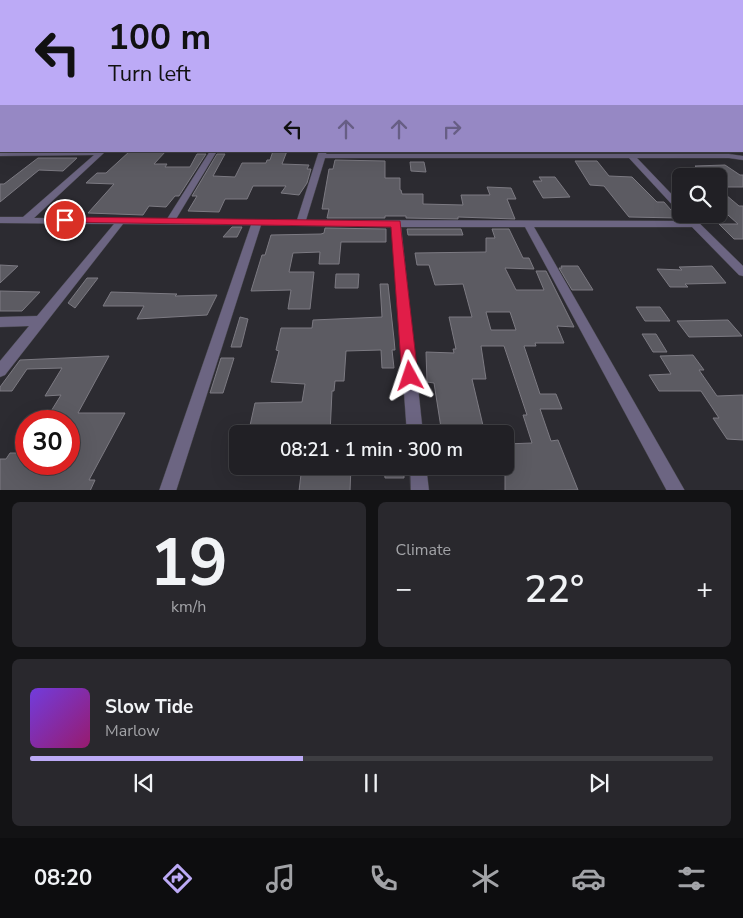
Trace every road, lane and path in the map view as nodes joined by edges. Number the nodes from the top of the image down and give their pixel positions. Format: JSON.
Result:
{"nodes":[{"id":1,"x":102,"y":152,"type":"edge"},
{"id":2,"x":213,"y":152,"type":"edge"},
{"id":3,"x":0,"y":154,"type":"edge"},
{"id":4,"x":322,"y":154,"type":"edge"},
{"id":5,"x":631,"y":156,"type":"junction"},
{"id":6,"x":742,"y":158,"type":"edge"},
{"id":7,"x":672,"y":199,"type":"edge"},
{"id":8,"x":27,"y":219,"type":"junction"},
{"id":9,"x":0,"y":220,"type":"edge"},
{"id":10,"x":121,"y":221,"type":"junction"},
{"id":11,"x":170,"y":222,"type":"junction"},
{"id":12,"x":257,"y":222,"type":"junction"},
{"id":13,"x":301,"y":223,"type":"junction"},
{"id":14,"x":396,"y":224,"type":"junction"},
{"id":15,"x":528,"y":224,"type":"junction"},
{"id":16,"x":695,"y":224,"type":"joint"},
{"id":17,"x":743,"y":272,"type":"edge"},
{"id":18,"x":39,"y":321,"type":"junction"},
{"id":19,"x":0,"y":322,"type":"edge"},
{"id":20,"x":0,"y":371,"type":"edge"},
{"id":21,"x":414,"y":425,"type":"edge"},
{"id":22,"x":419,"y":475,"type":"edge"},
{"id":23,"x":166,"y":490,"type":"edge"},
{"id":24,"x":420,"y":490,"type":"edge"},
{"id":25,"x":678,"y":490,"type":"edge"}],
"edges":[{"from":1,"to":3,"type":"street"},
{"from":1,"to":8,"type":"street"},
{"from":2,"to":11,"type":"street"},
{"from":4,"to":5,"type":"street"},
{"from":4,"to":13,"type":"street"},
{"from":5,"to":6,"type":"street"},
{"from":5,"to":7,"type":"street"},
{"from":8,"to":9,"type":"street"},
{"from":8,"to":10,"type":"street"},
{"from":10,"to":11,"type":"street"},
{"from":10,"to":18,"type":"street"},
{"from":11,"to":12,"type":"street"},
{"from":12,"to":13,"type":"street"},
{"from":12,"to":23,"type":"street"},
{"from":13,"to":14,"type":"street"},
{"from":14,"to":15,"type":"street"},
{"from":14,"to":21,"type":"street"},
{"from":15,"to":16,"type":"street"},
{"from":15,"to":25,"type":"street"},
{"from":16,"to":17,"type":"street"},
{"from":18,"to":19,"type":"street"},
{"from":18,"to":20,"type":"street"},
{"from":22,"to":24,"type":"street"}]}
